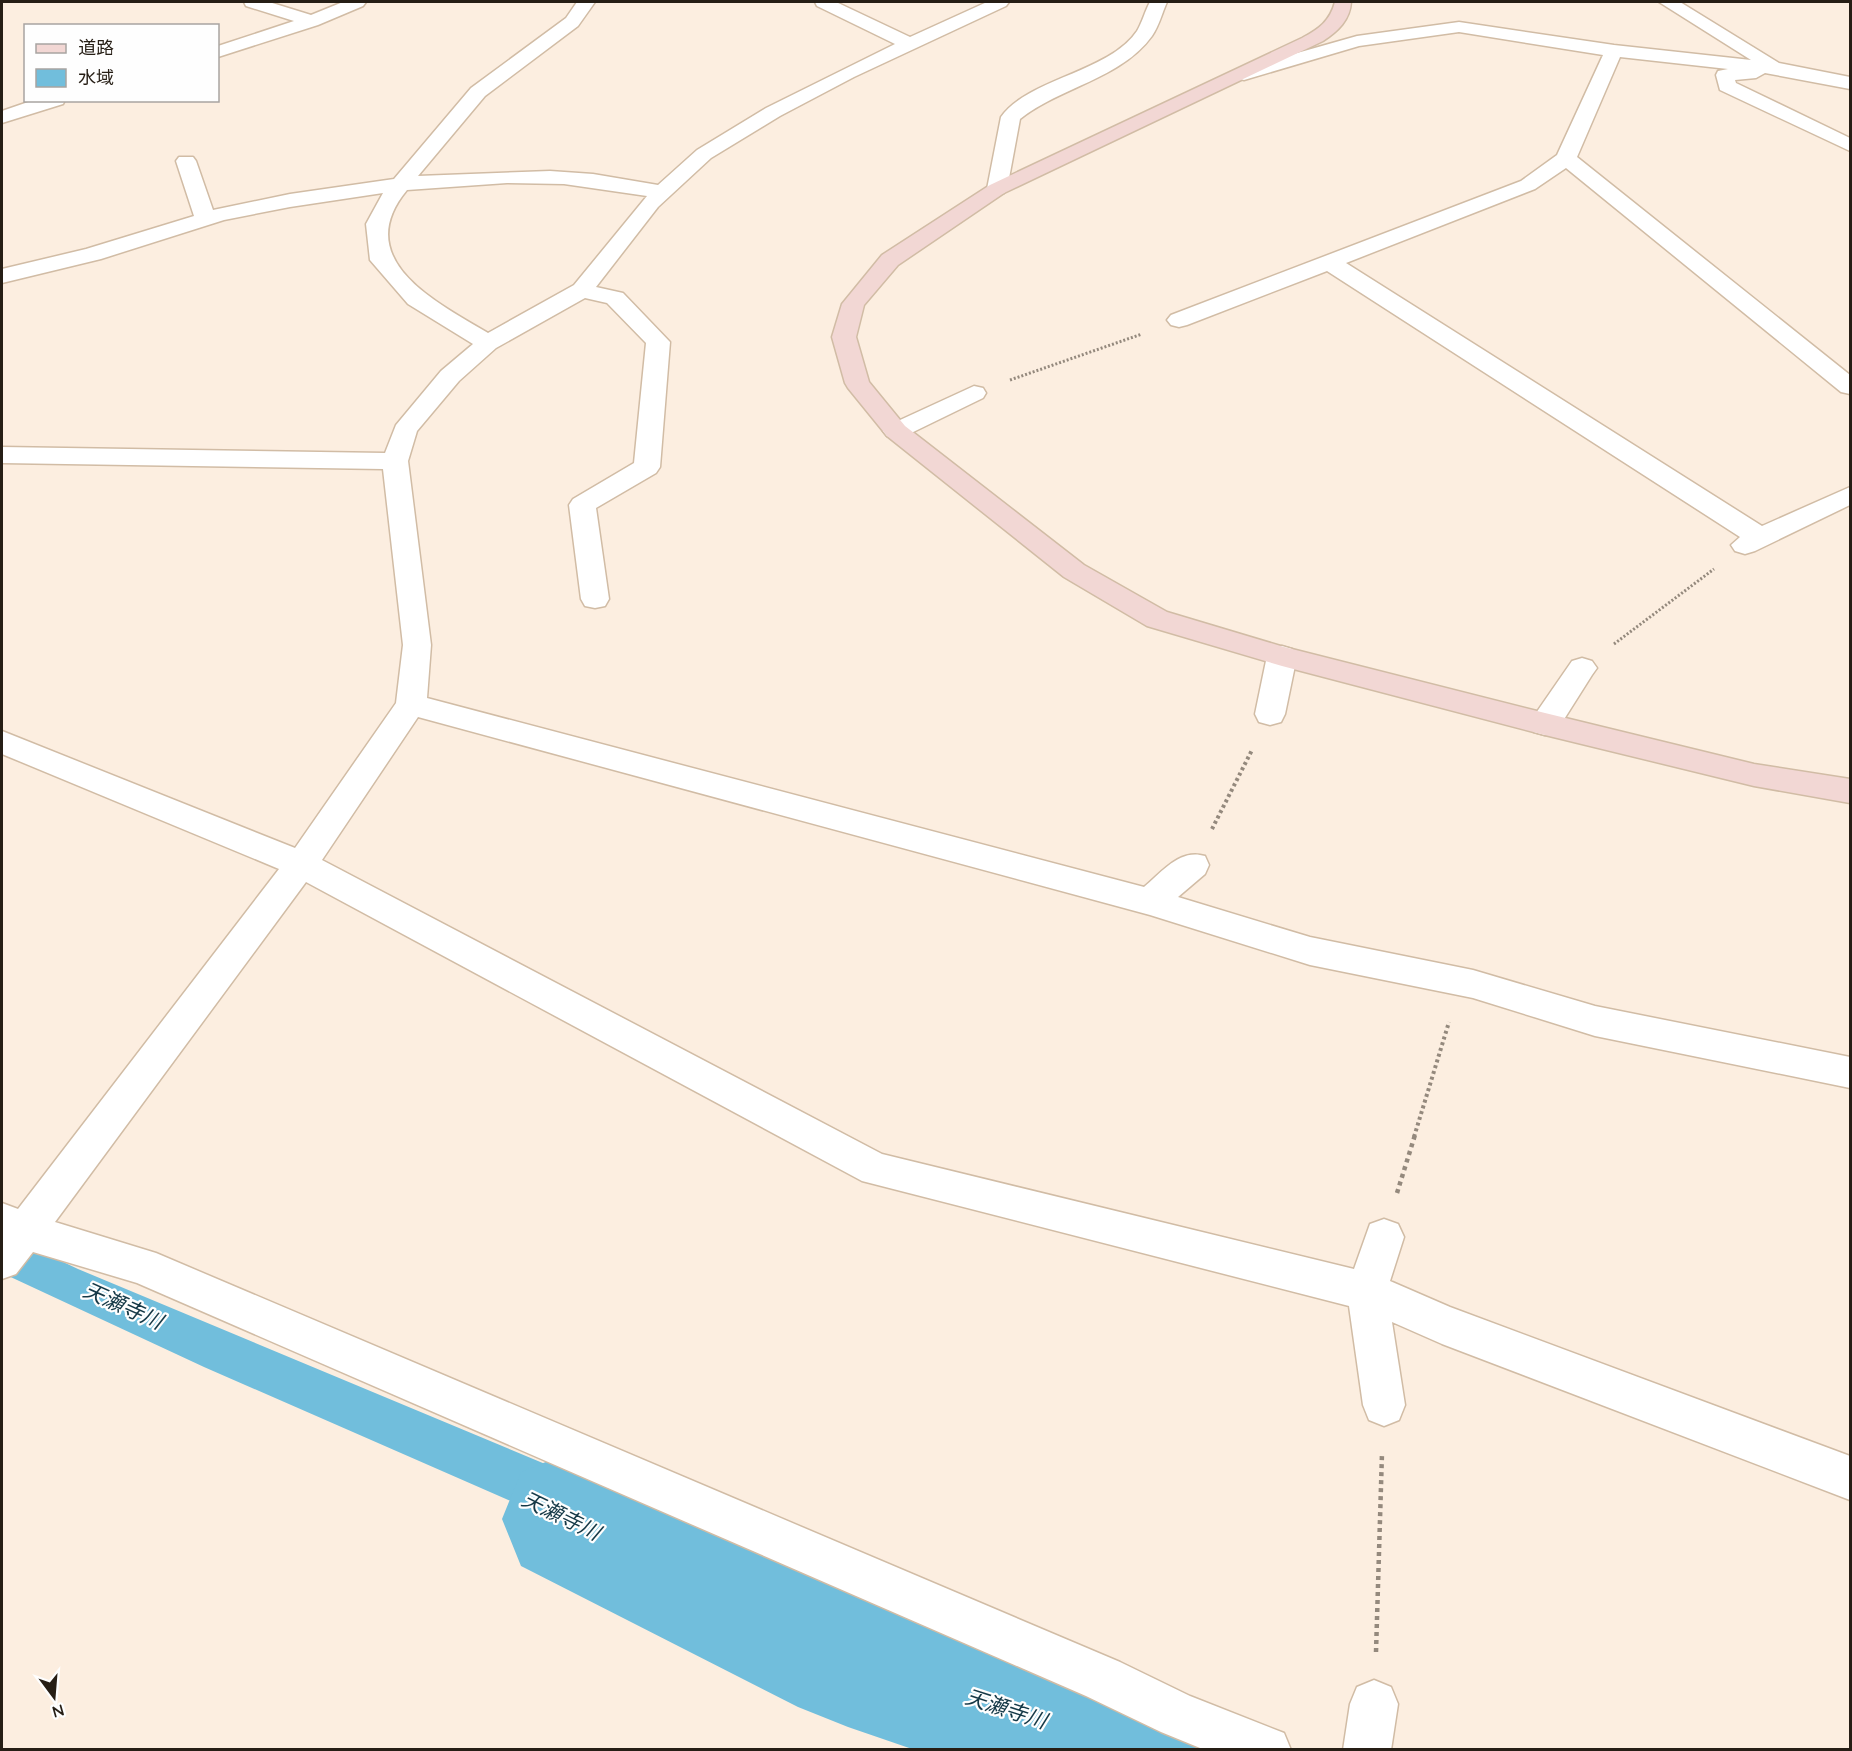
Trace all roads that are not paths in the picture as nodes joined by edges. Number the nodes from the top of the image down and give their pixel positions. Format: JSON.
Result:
{"nodes":[{"id":1,"x":252,"y":2,"type":"edge"},
{"id":2,"x":357,"y":2,"type":"edge"},
{"id":3,"x":586,"y":2,"type":"edge"},
{"id":4,"x":823,"y":2,"type":"edge"},
{"id":5,"x":1000,"y":2,"type":"edge"},
{"id":6,"x":1158,"y":2,"type":"edge"},
{"id":7,"x":1343,"y":2,"type":"edge"},
{"id":8,"x":1668,"y":2,"type":"edge"},
{"id":9,"x":312,"y":21,"type":"junction"},
{"id":10,"x":908,"y":43,"type":"junction"},
{"id":11,"x":1614,"y":51,"type":"junction"},
{"id":12,"x":219,"y":52,"type":"edge"},
{"id":13,"x":1779,"y":69,"type":"junction"},
{"id":14,"x":1244,"y":74,"type":"junction"},
{"id":15,"x":1851,"y":83,"type":"edge"},
{"id":16,"x":51,"y":102,"type":"edge"},
{"id":17,"x":2,"y":117,"type":"edge"},
{"id":18,"x":1851,"y":145,"type":"edge"},
{"id":19,"x":1566,"y":158,"type":"junction"},
{"id":20,"x":186,"y":161,"type":"dead end"},
{"id":21,"x":401,"y":184,"type":"junction"},
{"id":22,"x":997,"y":189,"type":"junction"},
{"id":23,"x":663,"y":192,"type":"junction"},
{"id":24,"x":219,"y":215,"type":"junction"},
{"id":25,"x":1330,"y":263,"type":"junction"},
{"id":26,"x":2,"y":276,"type":"edge"},
{"id":27,"x":582,"y":290,"type":"junction"},
{"id":28,"x":1179,"y":320,"type":"road end"},
{"id":29,"x":488,"y":343,"type":"junction"},
{"id":30,"x":1851,"y":387,"type":"edge"},
{"id":31,"x":974,"y":393,"type":"road end"},
{"id":32,"x":896,"y":431,"type":"junction"},
{"id":33,"x":2,"y":455,"type":"edge"},
{"id":34,"x":395,"y":461,"type":"junction"},
{"id":35,"x":1851,"y":495,"type":"edge"},
{"id":36,"x":595,"y":598,"type":"dead end"},
{"id":37,"x":1282,"y":656,"type":"junction"},
{"id":38,"x":1582,"y":668,"type":"road end"},
{"id":39,"x":411,"y":704,"type":"junction"},
{"id":40,"x":1270,"y":714,"type":"road end"},
{"id":41,"x":1545,"y":724,"type":"junction"},
{"id":42,"x":2,"y":742,"type":"edge"},
{"id":43,"x":1851,"y":791,"type":"edge"},
{"id":44,"x":301,"y":864,"type":"junction"},
{"id":45,"x":1193,"y":865,"type":"road end"},
{"id":46,"x":1150,"y":902,"type":"junction"},
{"id":47,"x":1851,"y":1073,"type":"edge"},
{"id":48,"x":1384,"y":1237,"type":"road end"},
{"id":49,"x":9,"y":1238,"type":"edge"},
{"id":50,"x":1366,"y":1291,"type":"junction"},
{"id":51,"x":1384,"y":1405,"type":"road end"},
{"id":52,"x":1851,"y":1478,"type":"edge"},
{"id":53,"x":1374,"y":1704,"type":"road end"},
{"id":54,"x":1268,"y":1749,"type":"edge"},
{"id":55,"x":1366,"y":1749,"type":"edge"}],
"edges":[{"from":1,"to":9,"type":"street"},
{"from":2,"to":9,"type":"street"},
{"from":3,"to":21,"type":"street"},
{"from":4,"to":10,"type":"street"},
{"from":5,"to":10,"type":"street"},
{"from":6,"to":22,"type":"street"},
{"from":7,"to":14,"type":"street"},
{"from":8,"to":13,"type":"street"},
{"from":9,"to":12,"type":"street"},
{"from":10,"to":23,"type":"street"},
{"from":11,"to":13,"type":"street"},
{"from":11,"to":14,"type":"street"},
{"from":11,"to":19,"type":"street"},
{"from":13,"to":15,"type":"street"},
{"from":13,"to":18,"type":"street"},
{"from":14,"to":22,"type":"street"},
{"from":16,"to":17,"type":"street"},
{"from":19,"to":25,"type":"street"},
{"from":19,"to":30,"type":"street"},
{"from":20,"to":24,"type":"street"},
{"from":21,"to":23,"type":"street"},
{"from":21,"to":24,"type":"street"},
{"from":21,"to":29,"type":"street"},
{"from":22,"to":32,"type":"street"},
{"from":23,"to":27,"type":"street"},
{"from":24,"to":26,"type":"street"},
{"from":25,"to":28,"type":"street"},
{"from":25,"to":35,"type":"street"},
{"from":27,"to":29,"type":"street"},
{"from":27,"to":36,"type":"street"},
{"from":29,"to":34,"type":"street"},
{"from":31,"to":32,"type":"street"},
{"from":32,"to":37,"type":"street"},
{"from":33,"to":34,"type":"street"},
{"from":34,"to":39,"type":"street"},
{"from":37,"to":40,"type":"street"},
{"from":37,"to":41,"type":"street"},
{"from":38,"to":41,"type":"street"},
{"from":39,"to":44,"type":"street"},
{"from":39,"to":46,"type":"street"},
{"from":41,"to":43,"type":"street"},
{"from":42,"to":44,"type":"street"},
{"from":44,"to":49,"type":"street"},
{"from":44,"to":50,"type":"street"},
{"from":45,"to":46,"type":"street"},
{"from":46,"to":47,"type":"street"},
{"from":48,"to":50,"type":"street"},
{"from":49,"to":54,"type":"street"},
{"from":50,"to":51,"type":"street"},
{"from":50,"to":52,"type":"street"},
{"from":53,"to":55,"type":"street"}]}
